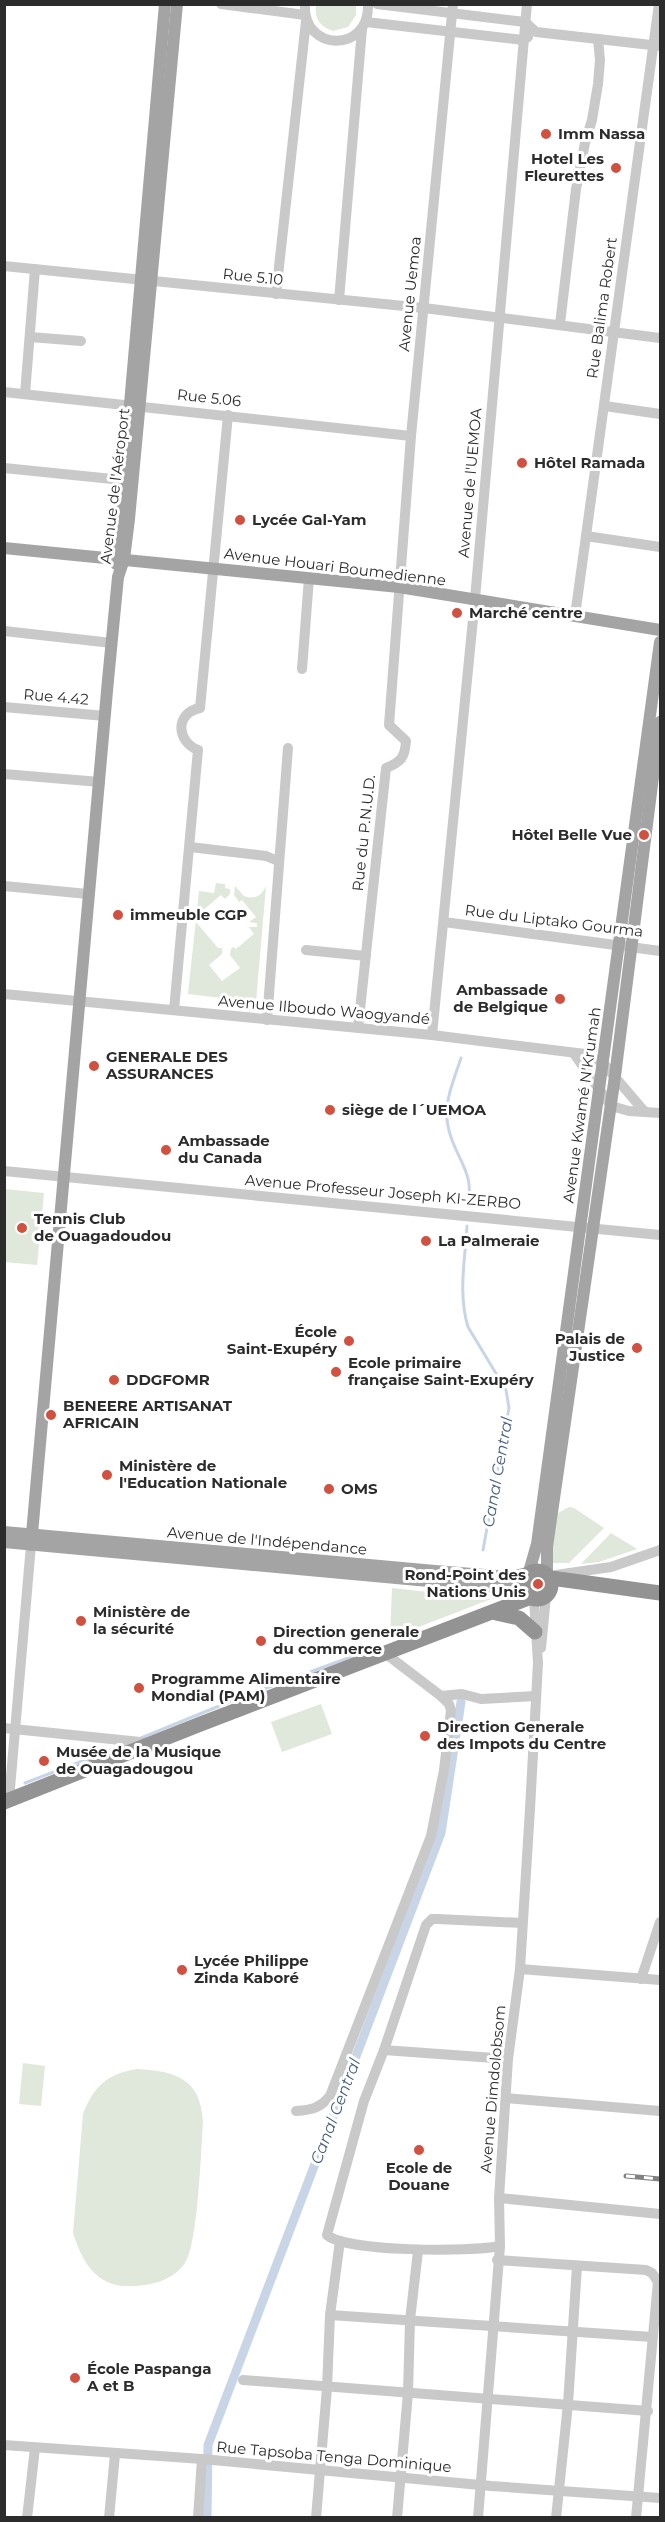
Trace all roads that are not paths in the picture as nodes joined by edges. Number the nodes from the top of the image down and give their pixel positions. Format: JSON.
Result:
{"nodes":[{"id":1,"x":165,"y":4,"type":"edge"},
{"id":2,"x":177,"y":4,"type":"edge"},
{"id":3,"x":221,"y":4,"type":"edge"},
{"id":4,"x":368,"y":4,"type":"edge"},
{"id":5,"x":377,"y":4,"type":"edge"},
{"id":6,"x":527,"y":4,"type":"edge"},
{"id":7,"x":659,"y":4,"type":"edge"},
{"id":8,"x":261,"y":7,"type":"edge"},
{"id":9,"x":452,"y":9,"type":"edge"},
{"id":10,"x":305,"y":13,"type":"edge"},
{"id":11,"x":525,"y":22,"type":"junction"},
{"id":12,"x":364,"y":26,"type":"junction"},
{"id":13,"x":450,"y":31,"type":"junction"},
{"id":14,"x":536,"y":32,"type":"junction"},
{"id":15,"x":598,"y":39,"type":"junction"},
{"id":16,"x":523,"y":40,"type":"junction"},
{"id":17,"x":657,"y":46,"type":"edge"},
{"id":18,"x":4,"y":266,"type":"edge"},
{"id":19,"x":35,"y":269,"type":"junction"},
{"id":20,"x":147,"y":280,"type":"junction"},
{"id":21,"x":276,"y":294,"type":"junction"},
{"id":22,"x":339,"y":300,"type":"junction"},
{"id":23,"x":424,"y":308,"type":"junction"},
{"id":24,"x":499,"y":318,"type":"junction"},
{"id":25,"x":560,"y":324,"type":"junction"},
{"id":26,"x":614,"y":331,"type":"junction"},
{"id":27,"x":30,"y":337,"type":"junction"},
{"id":28,"x":660,"y":338,"type":"edge"},
{"id":29,"x":81,"y":341,"type":"dead end"},
{"id":30,"x":4,"y":392,"type":"edge"},
{"id":31,"x":25,"y":394,"type":"junction"},
{"id":32,"x":134,"y":405,"type":"junction"},
{"id":33,"x":605,"y":406,"type":"junction"},
{"id":34,"x":660,"y":414,"type":"edge"},
{"id":35,"x":228,"y":415,"type":"junction"},
{"id":36,"x":411,"y":435,"type":"junction"},
{"id":37,"x":4,"y":468,"type":"edge"},
{"id":38,"x":127,"y":481,"type":"junction"},
{"id":39,"x":586,"y":536,"type":"junction"},
{"id":40,"x":660,"y":547,"type":"edge"},
{"id":41,"x":4,"y":548,"type":"edge"},
{"id":42,"x":119,"y":559,"type":"junction"},
{"id":43,"x":214,"y":568,"type":"junction"},
{"id":44,"x":309,"y":578,"type":"junction"},
{"id":45,"x":399,"y":587,"type":"junction"},
{"id":46,"x":475,"y":599,"type":"junction"},
{"id":47,"x":575,"y":616,"type":"junction"},
{"id":48,"x":660,"y":630,"type":"edge"},
{"id":49,"x":4,"y":632,"type":"edge"},
{"id":50,"x":660,"y":642,"type":"edge"},
{"id":51,"x":112,"y":643,"type":"junction"},
{"id":52,"x":302,"y":669,"type":"dead end"},
{"id":53,"x":4,"y":707,"type":"edge"},
{"id":54,"x":105,"y":716,"type":"junction"},
{"id":55,"x":660,"y":722,"type":"edge"},
{"id":56,"x":288,"y":748,"type":"dead end"},
{"id":57,"x":4,"y":774,"type":"edge"},
{"id":58,"x":100,"y":782,"type":"junction"},
{"id":59,"x":651,"y":789,"type":"edge"},
{"id":60,"x":190,"y":847,"type":"junction"},
{"id":61,"x":278,"y":861,"type":"junction"},
{"id":62,"x":4,"y":886,"type":"edge"},
{"id":63,"x":88,"y":894,"type":"junction"},
{"id":64,"x":444,"y":922,"type":"junction"},
{"id":65,"x":626,"y":946,"type":"junction"},
{"id":66,"x":306,"y":950,"type":"dead end"},
{"id":67,"x":660,"y":951,"type":"edge"},
{"id":68,"x":366,"y":956,"type":"junction"},
{"id":69,"x":4,"y":994,"type":"edge"},
{"id":70,"x":78,"y":1002,"type":"junction"},
{"id":71,"x":174,"y":1010,"type":"junction"},
{"id":72,"x":267,"y":1020,"type":"junction"},
{"id":73,"x":358,"y":1028,"type":"junction"},
{"id":74,"x":432,"y":1035,"type":"junction"},
{"id":75,"x":575,"y":1055,"type":"junction"},
{"id":76,"x":603,"y":1063,"type":"junction"},
{"id":77,"x":615,"y":1076,"type":"junction"},
{"id":78,"x":600,"y":1092,"type":"junction"},
{"id":79,"x":611,"y":1106,"type":"junction"},
{"id":80,"x":644,"y":1111,"type":"junction"},
{"id":81,"x":660,"y":1113,"type":"edge"},
{"id":82,"x":4,"y":1171,"type":"edge"},
{"id":83,"x":62,"y":1176,"type":"junction"},
{"id":84,"x":580,"y":1226,"type":"junction"},
{"id":85,"x":594,"y":1228,"type":"junction"},
{"id":86,"x":660,"y":1235,"type":"edge"},
{"id":87,"x":575,"y":1310,"type":"junction"},
{"id":88,"x":4,"y":1532,"type":"edge"},
{"id":89,"x":31,"y":1539,"type":"junction"},
{"id":90,"x":4,"y":1542,"type":"edge"},
{"id":91,"x":660,"y":1550,"type":"edge"},
{"id":92,"x":538,"y":1585,"type":"junction"},
{"id":93,"x":660,"y":1593,"type":"edge"},
{"id":94,"x":488,"y":1614,"type":"junction"},
{"id":95,"x":535,"y":1632,"type":"junction"},
{"id":96,"x":386,"y":1654,"type":"junction"},
{"id":97,"x":538,"y":1663,"type":"junction"},
{"id":98,"x":441,"y":1696,"type":"junction"},
{"id":99,"x":536,"y":1696,"type":"junction"},
{"id":100,"x":9,"y":1728,"type":"edge"},
{"id":101,"x":155,"y":1743,"type":"junction"},
{"id":102,"x":7,"y":1801,"type":"edge"},
{"id":103,"x":660,"y":1922,"type":"edge"},
{"id":104,"x":522,"y":1923,"type":"junction"},
{"id":105,"x":519,"y":1969,"type":"junction"},
{"id":106,"x":641,"y":1979,"type":"junction"},
{"id":107,"x":660,"y":1980,"type":"edge"},
{"id":108,"x":384,"y":2050,"type":"junction"},
{"id":109,"x":508,"y":2059,"type":"junction"},
{"id":110,"x":506,"y":2098,"type":"junction"},
{"id":111,"x":296,"y":2111,"type":"dead end"},
{"id":112,"x":660,"y":2111,"type":"edge"},
{"id":113,"x":499,"y":2198,"type":"junction"},
{"id":114,"x":660,"y":2214,"type":"edge"},
{"id":115,"x":340,"y":2241,"type":"junction"},
{"id":116,"x":500,"y":2246,"type":"junction"},
{"id":117,"x":418,"y":2251,"type":"junction"},
{"id":118,"x":497,"y":2260,"type":"junction"},
{"id":119,"x":577,"y":2266,"type":"junction"},
{"id":120,"x":330,"y":2315,"type":"junction"},
{"id":121,"x":410,"y":2320,"type":"junction"},
{"id":122,"x":492,"y":2327,"type":"junction"},
{"id":123,"x":572,"y":2332,"type":"junction"},
{"id":124,"x":652,"y":2337,"type":"junction"},
{"id":125,"x":243,"y":2380,"type":"dead end"},
{"id":126,"x":327,"y":2388,"type":"junction"},
{"id":127,"x":408,"y":2393,"type":"junction"},
{"id":128,"x":489,"y":2399,"type":"junction"},
{"id":129,"x":568,"y":2404,"type":"junction"},
{"id":130,"x":648,"y":2411,"type":"junction"},
{"id":131,"x":4,"y":2445,"type":"edge"},
{"id":132,"x":35,"y":2448,"type":"junction"},
{"id":133,"x":115,"y":2454,"type":"junction"},
{"id":134,"x":202,"y":2460,"type":"junction"},
{"id":135,"x":319,"y":2471,"type":"junction"},
{"id":136,"x":400,"y":2478,"type":"junction"},
{"id":137,"x":481,"y":2485,"type":"junction"},
{"id":138,"x":558,"y":2490,"type":"junction"},
{"id":139,"x":638,"y":2496,"type":"junction"},
{"id":140,"x":660,"y":2498,"type":"edge"},
{"id":141,"x":27,"y":2517,"type":"edge"},
{"id":142,"x":109,"y":2517,"type":"edge"},
{"id":143,"x":198,"y":2517,"type":"edge"},
{"id":144,"x":316,"y":2517,"type":"edge"},
{"id":145,"x":397,"y":2517,"type":"edge"},
{"id":146,"x":478,"y":2517,"type":"edge"},
{"id":147,"x":556,"y":2517,"type":"edge"},
{"id":148,"x":636,"y":2517,"type":"edge"}],
"edges":[{"from":1,"to":20,"type":"main road","name":"Avenue de l'Aéroport"},
{"from":2,"to":20,"type":"main road","name":"Avenue de l'Aéroport"},
{"from":3,"to":8,"type":"street"},
{"from":4,"to":12,"type":"street"},
{"from":5,"to":9,"type":"street"},
{"from":6,"to":11,"type":"street","name":"Avenue de l'UEMOA"},
{"from":7,"to":17,"type":"street","name":"Rue Balima Robert"},
{"from":8,"to":10,"type":"street"},
{"from":9,"to":11,"type":"street"},
{"from":9,"to":13,"type":"street","name":"Avenue Uemoa"},
{"from":10,"to":12,"type":"street"},
{"from":10,"to":21,"type":"street"},
{"from":11,"to":14,"type":"street"},
{"from":11,"to":16,"type":"street","name":"Avenue de l'UEMOA"},
{"from":12,"to":13,"type":"street"},
{"from":12,"to":22,"type":"street"},
{"from":13,"to":16,"type":"street"},
{"from":13,"to":23,"type":"street","name":"Avenue Uemoa"},
{"from":14,"to":15,"type":"street"},
{"from":14,"to":16,"type":"street"},
{"from":15,"to":17,"type":"street"},
{"from":15,"to":25,"type":"street"},
{"from":16,"to":24,"type":"street","name":"Avenue de l'UEMOA"},
{"from":17,"to":26,"type":"street","name":"Rue Balima Robert"},
{"from":18,"to":19,"type":"street","name":"Rue 5.10"},
{"from":19,"to":20,"type":"street","name":"Rue 5.10"},
{"from":19,"to":27,"type":"street"},
{"from":20,"to":21,"type":"street","name":"Rue 5.10"},
{"from":20,"to":32,"type":"main road","name":"Avenue de l'Aéroport"},
{"from":21,"to":22,"type":"street","name":"Rue 5.10"},
{"from":22,"to":23,"type":"street","name":"Rue 5.10"},
{"from":23,"to":24,"type":"street","name":"Rue 5.10"},
{"from":23,"to":36,"type":"street","name":"Avenue Uemoa"},
{"from":24,"to":25,"type":"street","name":"Rue 5.10"},
{"from":24,"to":46,"type":"street","name":"Avenue de l'UEMOA"},
{"from":25,"to":26,"type":"street","name":"Rue 5.10"},
{"from":26,"to":28,"type":"street","name":"Rue 5.10"},
{"from":26,"to":33,"type":"street","name":"Rue Balima Robert"},
{"from":27,"to":29,"type":"street"},
{"from":27,"to":31,"type":"street"},
{"from":30,"to":31,"type":"street","name":"Rue 5.06"},
{"from":31,"to":32,"type":"street","name":"Rue 5.06"},
{"from":32,"to":35,"type":"street","name":"Rue 5.06"},
{"from":32,"to":38,"type":"main road","name":"Avenue de l'Aéroport"},
{"from":33,"to":34,"type":"street"},
{"from":33,"to":39,"type":"street","name":"Rue Balima Robert"},
{"from":35,"to":36,"type":"street","name":"Rue 5.06"},
{"from":35,"to":43,"type":"street"},
{"from":36,"to":45,"type":"street","name":"Avenue Uemoa"},
{"from":37,"to":38,"type":"street"},
{"from":38,"to":42,"type":"main road","name":"Avenue de l'Aéroport"},
{"from":39,"to":40,"type":"street"},
{"from":39,"to":47,"type":"street","name":"Rue Balima Robert"},
{"from":41,"to":42,"type":"main road","name":"Avenue Houari Boumedienne"},
{"from":42,"to":43,"type":"main road","name":"Avenue Houari Boumedienne"},
{"from":42,"to":51,"type":"main road","name":"Avenue de l'Aéroport"},
{"from":43,"to":44,"type":"main road","name":"Avenue Houari Boumedienne"},
{"from":43,"to":60,"type":"street"},
{"from":44,"to":45,"type":"main road","name":"Avenue Houari Boumedienne"},
{"from":44,"to":52,"type":"street"},
{"from":45,"to":46,"type":"main road","name":"Avenue Houari Boumedienne"},
{"from":45,"to":68,"type":"street","name":"Rue du P.N.U.D."},
{"from":46,"to":47,"type":"main road","name":"Avenue Houari Boumedienne"},
{"from":46,"to":64,"type":"street","name":"Avenue de l'UEMOA"},
{"from":47,"to":48,"type":"main road","name":"Avenue Houari Boumedienne"},
{"from":49,"to":51,"type":"street"},
{"from":50,"to":59,"type":"main road","name":"Avenue Kwamé N'Krumah"},
{"from":51,"to":54,"type":"main road","name":"Avenue de l'Aéroport"},
{"from":53,"to":54,"type":"street","name":"Rue 4.42"},
{"from":54,"to":58,"type":"main road","name":"Avenue de l'Aéroport"},
{"from":55,"to":59,"type":"main road","name":"Avenue Kwamé N'Krumah"},
{"from":56,"to":61,"type":"street"},
{"from":57,"to":58,"type":"street"},
{"from":58,"to":63,"type":"main road","name":"Avenue de l'Aéroport"},
{"from":59,"to":65,"type":"main road","name":"Avenue Kwamé N'Krumah"},
{"from":60,"to":61,"type":"street"},
{"from":60,"to":71,"type":"street"},
{"from":61,"to":72,"type":"street"},
{"from":62,"to":63,"type":"street"},
{"from":63,"to":70,"type":"main road","name":"Avenue de l'Aéroport"},
{"from":64,"to":65,"type":"street","name":"Rue du Liptako Gourma"},
{"from":64,"to":74,"type":"street","name":"Avenue de l'UEMOA"},
{"from":65,"to":67,"type":"street","name":"Rue du Liptako Gourma"},
{"from":65,"to":76,"type":"main road","name":"Avenue Kwamé N'Krumah"},
{"from":65,"to":77,"type":"main road","name":"Avenue Kwamé N'Krumah"},
{"from":66,"to":68,"type":"street"},
{"from":68,"to":73,"type":"street","name":"Rue du P.N.U.D."},
{"from":69,"to":70,"type":"street","name":"Avenue Ilboudo Waogyandé"},
{"from":70,"to":71,"type":"street","name":"Avenue Ilboudo Waogyandé"},
{"from":70,"to":83,"type":"main road","name":"Avenue de l'Aéroport"},
{"from":71,"to":72,"type":"street","name":"Avenue Ilboudo Waogyandé"},
{"from":72,"to":73,"type":"street","name":"Avenue Ilboudo Waogyandé"},
{"from":73,"to":74,"type":"street","name":"Avenue Ilboudo Waogyandé"},
{"from":74,"to":75,"type":"street","name":"Avenue Ilboudo Waogyandé"},
{"from":75,"to":76,"type":"street","name":"Avenue Ilboudo Waogyandé"},
{"from":75,"to":78,"type":"street"},
{"from":76,"to":77,"type":"street"},
{"from":76,"to":78,"type":"main road","name":"Avenue Kwamé N'Krumah"},
{"from":77,"to":79,"type":"main road","name":"Avenue Kwamé N'Krumah"},
{"from":77,"to":80,"type":"street"},
{"from":78,"to":79,"type":"street"},
{"from":78,"to":84,"type":"main road","name":"Avenue Kwamé N'Krumah"},
{"from":79,"to":80,"type":"street"},
{"from":79,"to":85,"type":"main road","name":"Avenue Kwamé N'Krumah"},
{"from":80,"to":81,"type":"street"},
{"from":82,"to":83,"type":"street","name":"Avenue Professeur Joseph KI-ZERBO"},
{"from":83,"to":84,"type":"street","name":"Avenue Professeur Joseph KI-ZERBO"},
{"from":83,"to":89,"type":"main road","name":"Avenue de l'Aéroport"},
{"from":84,"to":85,"type":"street","name":"Avenue Professeur Joseph KI-ZERBO"},
{"from":84,"to":87,"type":"main road","name":"Avenue Kwamé N'Krumah"},
{"from":85,"to":86,"type":"street","name":"Avenue Professeur Joseph KI-ZERBO"},
{"from":85,"to":87,"type":"main road","name":"Avenue Kwamé N'Krumah"},
{"from":87,"to":92,"type":"main road","name":"Avenue Kwamé N'Krumah"},
{"from":87,"to":92,"type":"main road","name":"Avenue Kwamé N'Krumah"},
{"from":88,"to":89,"type":"main road","name":"Avenue de l'Indépendance"},
{"from":89,"to":90,"type":"main road","name":"Avenue de l'Indépendance"},
{"from":89,"to":92,"type":"main road","name":"Avenue de l'Indépendance"},
{"from":89,"to":100,"type":"street"},
{"from":91,"to":92,"type":"street"},
{"from":92,"to":93,"type":"highway"},
{"from":92,"to":94,"type":"highway"},
{"from":92,"to":95,"type":"street","name":"Avenue Dimdolobsom"},
{"from":92,"to":97,"type":"street","name":"Avenue Dimdolobsom"},
{"from":94,"to":95,"type":"highway"},
{"from":94,"to":96,"type":"highway"},
{"from":95,"to":97,"type":"street","name":"Avenue Dimdolobsom"},
{"from":96,"to":98,"type":"street"},
{"from":96,"to":101,"type":"highway"},
{"from":97,"to":99,"type":"street","name":"Avenue Dimdolobsom"},
{"from":98,"to":99,"type":"street"},
{"from":98,"to":111,"type":"street"},
{"from":99,"to":104,"type":"street","name":"Avenue Dimdolobsom"},
{"from":100,"to":101,"type":"street"},
{"from":100,"to":102,"type":"street"},
{"from":101,"to":102,"type":"highway"},
{"from":103,"to":106,"type":"street"},
{"from":104,"to":105,"type":"street","name":"Avenue Dimdolobsom"},
{"from":104,"to":108,"type":"street"},
{"from":105,"to":106,"type":"street"},
{"from":105,"to":109,"type":"street","name":"Avenue Dimdolobsom"},
{"from":106,"to":107,"type":"street"},
{"from":108,"to":109,"type":"street"},
{"from":108,"to":115,"type":"street"},
{"from":109,"to":110,"type":"street","name":"Avenue Dimdolobsom"},
{"from":110,"to":112,"type":"street"},
{"from":110,"to":113,"type":"street","name":"Avenue Dimdolobsom"},
{"from":113,"to":114,"type":"street"},
{"from":113,"to":116,"type":"street","name":"Avenue Dimdolobsom"},
{"from":115,"to":117,"type":"street"},
{"from":115,"to":120,"type":"street"},
{"from":116,"to":117,"type":"street"},
{"from":116,"to":118,"type":"street","name":"Avenue Dimdolobsom"},
{"from":117,"to":121,"type":"street"},
{"from":118,"to":119,"type":"street"},
{"from":118,"to":122,"type":"street","name":"Avenue Dimdolobsom"},
{"from":119,"to":123,"type":"street"},
{"from":119,"to":124,"type":"street"},
{"from":120,"to":121,"type":"street"},
{"from":120,"to":126,"type":"street"},
{"from":121,"to":122,"type":"street"},
{"from":121,"to":127,"type":"street"},
{"from":122,"to":123,"type":"street"},
{"from":122,"to":128,"type":"street","name":"Avenue Dimdolobsom"},
{"from":123,"to":124,"type":"street"},
{"from":123,"to":129,"type":"street"},
{"from":124,"to":130,"type":"street"},
{"from":125,"to":126,"type":"street"},
{"from":126,"to":127,"type":"street"},
{"from":126,"to":135,"type":"street"},
{"from":127,"to":128,"type":"street"},
{"from":127,"to":136,"type":"street"},
{"from":128,"to":129,"type":"street"},
{"from":128,"to":137,"type":"street","name":"Avenue Dimdolobsom"},
{"from":129,"to":130,"type":"street"},
{"from":129,"to":138,"type":"street"},
{"from":130,"to":139,"type":"street"},
{"from":131,"to":132,"type":"street","name":"Rue Tapsoba Tenga Dominique"},
{"from":132,"to":133,"type":"street","name":"Rue Tapsoba Tenga Dominique"},
{"from":132,"to":141,"type":"street"},
{"from":133,"to":134,"type":"street","name":"Rue Tapsoba Tenga Dominique"},
{"from":133,"to":142,"type":"street"},
{"from":134,"to":135,"type":"street","name":"Rue Tapsoba Tenga Dominique"},
{"from":134,"to":143,"type":"street"},
{"from":135,"to":136,"type":"street","name":"Rue Tapsoba Tenga Dominique"},
{"from":135,"to":144,"type":"street"},
{"from":136,"to":137,"type":"street","name":"Rue Tapsoba Tenga Dominique"},
{"from":136,"to":145,"type":"street"},
{"from":137,"to":138,"type":"street","name":"Rue Tapsoba Tenga Dominique"},
{"from":137,"to":146,"type":"street","name":"Avenue Dimdolobsom"},
{"from":138,"to":139,"type":"street","name":"Rue Tapsoba Tenga Dominique"},
{"from":138,"to":147,"type":"street"},
{"from":139,"to":140,"type":"street","name":"Rue Tapsoba Tenga Dominique"},
{"from":139,"to":148,"type":"street"}]}
